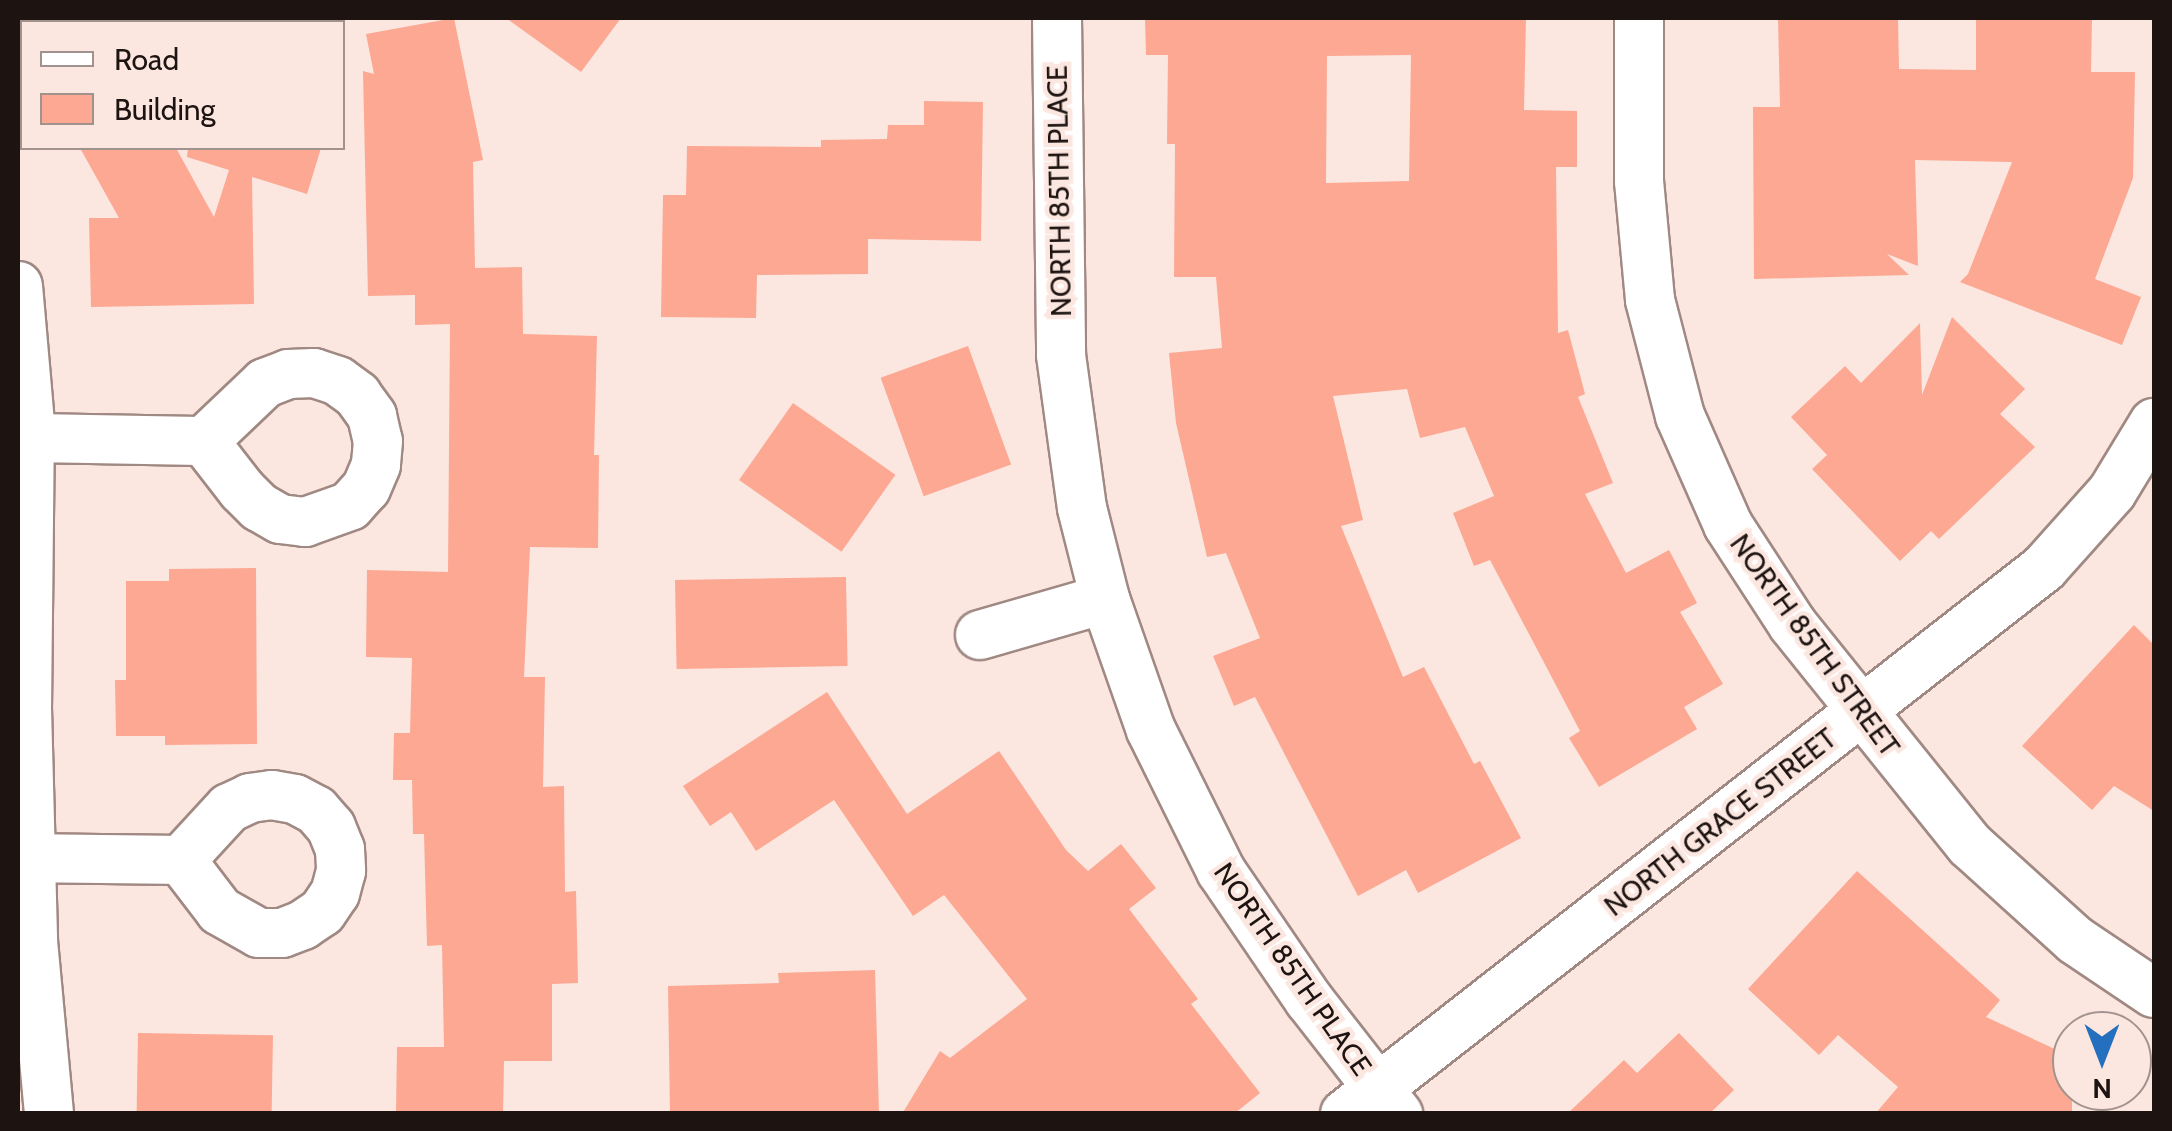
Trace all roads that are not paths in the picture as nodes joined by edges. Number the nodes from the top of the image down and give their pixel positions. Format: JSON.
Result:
{"nodes":[{"id":1,"x":1057,"y":18,"type":"edge"},
{"id":2,"x":1639,"y":18,"type":"edge"},
{"id":3,"x":18,"y":286,"type":"edge"},
{"id":4,"x":2154,"y":423,"type":"edge"},
{"id":5,"x":30,"y":438,"type":"junction"},
{"id":6,"x":204,"y":441,"type":"dead end"},
{"id":7,"x":1105,"y":599,"type":"junction"},
{"id":8,"x":980,"y":635,"type":"dead end"},
{"id":9,"x":1862,"y":712,"type":"junction"},
{"id":10,"x":24,"y":858,"type":"edge"},
{"id":11,"x":182,"y":860,"type":"dead end"},
{"id":12,"x":2154,"y":993,"type":"edge"},
{"id":13,"x":1374,"y":1105,"type":"edge"},
{"id":14,"x":48,"y":1114,"type":"edge"}],
"edges":[{"from":1,"to":7,"type":"street","name":"NORTH 85TH PLACE"},
{"from":2,"to":9,"type":"street","name":"NORTH 85TH STREET"},
{"from":3,"to":5,"type":"street"},
{"from":4,"to":9,"type":"street","name":"NORTH GRACE STREET"},
{"from":5,"to":6,"type":"street"},
{"from":5,"to":10,"type":"street"},
{"from":7,"to":8,"type":"street"},
{"from":7,"to":13,"type":"street","name":"NORTH 85TH PLACE"},
{"from":9,"to":12,"type":"street","name":"NORTH 85TH STREET"},
{"from":9,"to":13,"type":"street","name":"NORTH GRACE STREET"},
{"from":10,"to":11,"type":"street"},
{"from":10,"to":14,"type":"street"}]}
